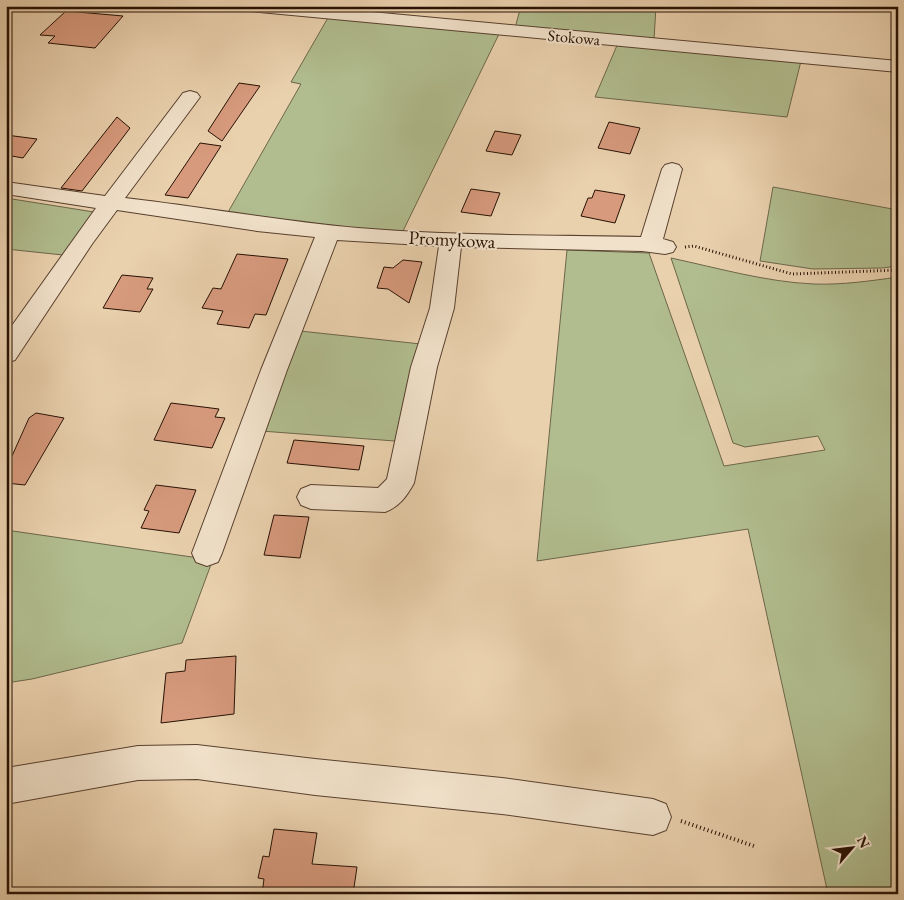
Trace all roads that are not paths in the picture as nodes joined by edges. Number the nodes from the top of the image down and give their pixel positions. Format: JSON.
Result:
{"nodes":[{"id":1,"x":250,"y":6,"type":"edge"},
{"id":2,"x":898,"y":67,"type":"edge"},
{"id":3,"x":190,"y":97,"type":"dead end"},
{"id":4,"x":672,"y":169,"type":"dead end"},
{"id":5,"x":6,"y":188,"type":"edge"},
{"id":6,"x":110,"y":204,"type":"junction"},
{"id":7,"x":329,"y":231,"type":"junction"},
{"id":8,"x":451,"y":239,"type":"junction"},
{"id":9,"x":6,"y":354,"type":"edge"},
{"id":10,"x":311,"y":498,"type":"dead end"},
{"id":11,"x":206,"y":553,"type":"dead end"},
{"id":12,"x":6,"y":786,"type":"edge"},
{"id":13,"x":653,"y":818,"type":"road end"}],
"edges":[{"from":1,"to":2,"type":"street","name":"Stokowa"},
{"from":3,"to":6,"type":"street"},
{"from":4,"to":8,"type":"street","name":"Promykowa"},
{"from":5,"to":6,"type":"street","name":"Promykowa"},
{"from":6,"to":7,"type":"street","name":"Promykowa"},
{"from":6,"to":9,"type":"street"},
{"from":7,"to":8,"type":"street","name":"Promykowa"},
{"from":7,"to":11,"type":"street"},
{"from":8,"to":10,"type":"street"},
{"from":12,"to":13,"type":"street"}]}
